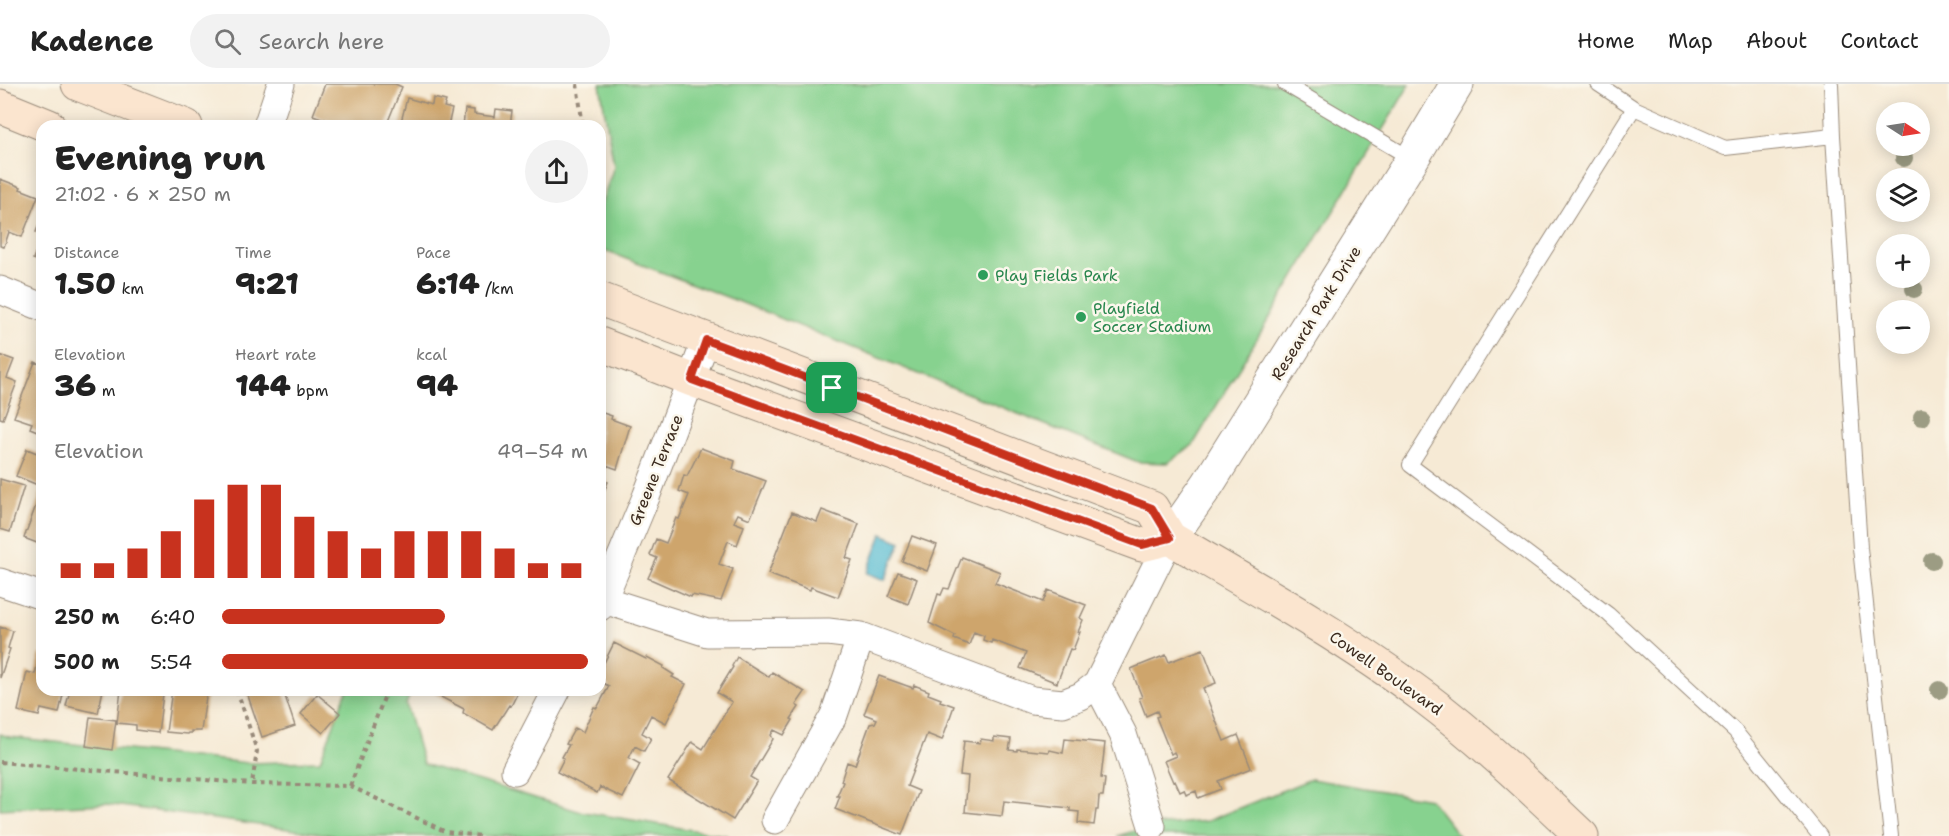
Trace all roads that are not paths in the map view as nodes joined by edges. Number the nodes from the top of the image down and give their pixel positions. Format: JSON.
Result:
{"nodes":[{"id":1,"x":78,"y":84,"type":"edge"},
{"id":2,"x":281,"y":84,"type":"edge"},
{"id":3,"x":1284,"y":84,"type":"edge"},
{"id":4,"x":1457,"y":84,"type":"edge"},
{"id":5,"x":1598,"y":84,"type":"edge"},
{"id":6,"x":1832,"y":84,"type":"edge"},
{"id":7,"x":0,"y":106,"type":"edge"},
{"id":8,"x":1634,"y":108,"type":"junction"},
{"id":9,"x":171,"y":120,"type":"edge"},
{"id":10,"x":269,"y":120,"type":"edge"},
{"id":11,"x":36,"y":121,"type":"edge"},
{"id":12,"x":1833,"y":136,"type":"junction"},
{"id":13,"x":1412,"y":159,"type":"junction"},
{"id":14,"x":0,"y":290,"type":"edge"},
{"id":15,"x":606,"y":301,"type":"edge"},
{"id":16,"x":36,"y":305,"type":"edge"},
{"id":17,"x":706,"y":340,"type":"junction"},
{"id":18,"x":606,"y":346,"type":"edge"},
{"id":19,"x":692,"y":380,"type":"junction"},
{"id":20,"x":1170,"y":538,"type":"junction"},
{"id":21,"x":0,"y":582,"type":"edge"},
{"id":22,"x":36,"y":594,"type":"edge"},
{"id":23,"x":606,"y":594,"type":"edge"},
{"id":24,"x":606,"y":605,"type":"edge"},
{"id":25,"x":861,"y":636,"type":"junction"},
{"id":26,"x":1097,"y":684,"type":"junction"},
{"id":27,"x":554,"y":696,"type":"edge"},
{"id":28,"x":515,"y":771,"type":"dead end"},
{"id":29,"x":775,"y":820,"type":"dead end"},
{"id":30,"x":1152,"y":826,"type":"dead end"},
{"id":31,"x":1582,"y":836,"type":"edge"},
{"id":32,"x":1820,"y":836,"type":"edge"},
{"id":33,"x":1891,"y":836,"type":"edge"}],
"edges":[{"from":1,"to":9,"type":"main road"},
{"from":2,"to":10,"type":"street"},
{"from":3,"to":13,"type":"lane"},
{"from":4,"to":13,"type":"street","name":"Research Park Drive"},
{"from":5,"to":8,"type":"lane"},
{"from":6,"to":12,"type":"lane"},
{"from":7,"to":11,"type":"main road"},
{"from":8,"to":12,"type":"lane"},
{"from":8,"to":32,"type":"lane"},
{"from":12,"to":33,"type":"lane"},
{"from":13,"to":20,"type":"street","name":"Research Park Drive"},
{"from":14,"to":16,"type":"street"},
{"from":15,"to":17,"type":"main road","name":"Cowell Boulevard"},
{"from":17,"to":19,"type":"street","name":"Greene Terrace"},
{"from":17,"to":20,"type":"main road","name":"Cowell Boulevard"},
{"from":18,"to":19,"type":"main road"},
{"from":19,"to":20,"type":"main road"},
{"from":19,"to":23,"type":"street","name":"Greene Terrace"},
{"from":20,"to":26,"type":"street"},
{"from":20,"to":31,"type":"main road","name":"Cowell Boulevard"},
{"from":21,"to":22,"type":"street"},
{"from":24,"to":25,"type":"street","name":"Greene Terrace"},
{"from":25,"to":26,"type":"street","name":"Greene Terrace"},
{"from":25,"to":29,"type":"street"},
{"from":26,"to":30,"type":"street"},
{"from":27,"to":28,"type":"street"}]}
